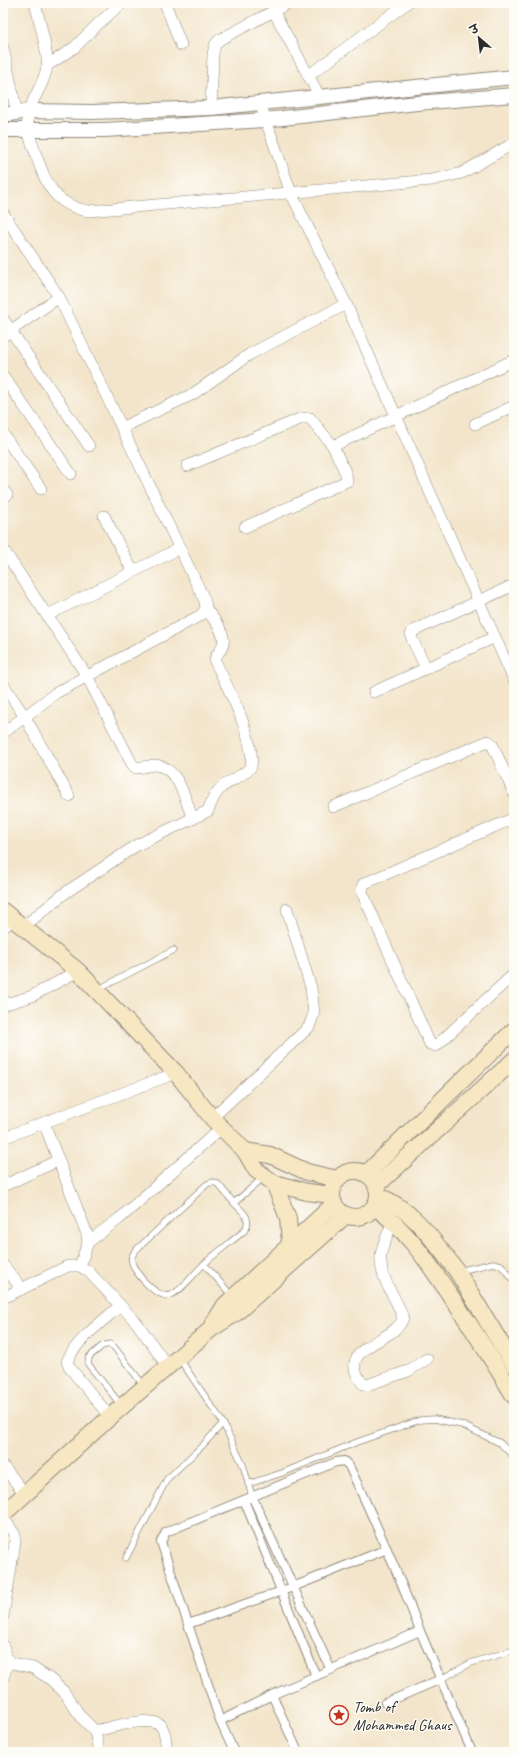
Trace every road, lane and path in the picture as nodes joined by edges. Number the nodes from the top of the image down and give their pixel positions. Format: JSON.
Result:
{"nodes":[{"id":1,"x":35,"y":3,"type":"edge"},
{"id":2,"x":122,"y":3,"type":"edge"},
{"id":3,"x":166,"y":3,"type":"edge"},
{"id":4,"x":289,"y":3,"type":"edge"},
{"id":5,"x":407,"y":3,"type":"edge"},
{"id":6,"x":274,"y":12,"type":"junction"},
{"id":7,"x":181,"y":45,"type":"dead end"},
{"id":8,"x":3,"y":48,"type":"edge"},
{"id":9,"x":48,"y":65,"type":"junction"},
{"id":10,"x":308,"y":76,"type":"junction"},
{"id":11,"x":514,"y":77,"type":"edge"},
{"id":12,"x":514,"y":95,"type":"edge"},
{"id":13,"x":320,"y":97,"type":"junction"},
{"id":14,"x":260,"y":103,"type":"junction"},
{"id":15,"x":211,"y":108,"type":"junction"},
{"id":16,"x":16,"y":113,"type":"edge"},
{"id":17,"x":265,"y":120,"type":"junction"},
{"id":18,"x":3,"y":130,"type":"edge"},
{"id":19,"x":27,"y":130,"type":"junction"},
{"id":20,"x":514,"y":144,"type":"edge"},
{"id":21,"x":292,"y":193,"type":"junction"},
{"id":22,"x":3,"y":213,"type":"edge"},
{"id":23,"x":59,"y":297,"type":"junction"},
{"id":24,"x":346,"y":304,"type":"junction"},
{"id":25,"x":3,"y":319,"type":"edge"},
{"id":26,"x":7,"y":333,"type":"edge"},
{"id":27,"x":514,"y":360,"type":"edge"},
{"id":28,"x":3,"y":376,"type":"edge"},
{"id":29,"x":514,"y":406,"type":"edge"},
{"id":30,"x":397,"y":417,"type":"junction"},
{"id":31,"x":475,"y":424,"type":"dead end"},
{"id":32,"x":123,"y":427,"type":"junction"},
{"id":33,"x":3,"y":434,"type":"edge"},
{"id":34,"x":89,"y":446,"type":"dead end"},
{"id":35,"x":333,"y":446,"type":"junction"},
{"id":36,"x":187,"y":466,"type":"dead end"},
{"id":37,"x":71,"y":474,"type":"dead end"},
{"id":38,"x":41,"y":489,"type":"dead end"},
{"id":39,"x":104,"y":516,"type":"dead end"},
{"id":40,"x":245,"y":527,"type":"dead end"},
{"id":41,"x":180,"y":548,"type":"junction"},
{"id":42,"x":3,"y":549,"type":"edge"},
{"id":43,"x":133,"y":572,"type":"junction"},
{"id":44,"x":514,"y":585,"type":"edge"},
{"id":45,"x":479,"y":600,"type":"junction"},
{"id":46,"x":206,"y":609,"type":"junction"},
{"id":47,"x":48,"y":615,"type":"junction"},
{"id":48,"x":495,"y":637,"type":"junction"},
{"id":49,"x":426,"y":668,"type":"junction"},
{"id":50,"x":87,"y":676,"type":"junction"},
{"id":51,"x":514,"y":680,"type":"edge"},
{"id":52,"x":3,"y":684,"type":"edge"},
{"id":53,"x":374,"y":692,"type":"dead end"},
{"id":54,"x":25,"y":716,"type":"junction"},
{"id":55,"x":3,"y":733,"type":"edge"},
{"id":56,"x":514,"y":793,"type":"edge"},
{"id":57,"x":69,"y":796,"type":"dead end"},
{"id":58,"x":333,"y":807,"type":"dead end"},
{"id":59,"x":193,"y":818,"type":"junction"},
{"id":60,"x":514,"y":818,"type":"edge"},
{"id":61,"x":287,"y":909,"type":"dead end"},
{"id":62,"x":10,"y":922,"type":"edge"},
{"id":63,"x":174,"y":950,"type":"dead end"},
{"id":64,"x":78,"y":971,"type":"junction"},
{"id":65,"x":514,"y":974,"type":"edge"},
{"id":66,"x":97,"y":990,"type":"junction"},
{"id":67,"x":3,"y":1005,"type":"edge"},
{"id":68,"x":514,"y":1030,"type":"edge"},
{"id":69,"x":514,"y":1060,"type":"edge"},
{"id":70,"x":176,"y":1073,"type":"junction"},
{"id":71,"x":44,"y":1123,"type":"junction"},
{"id":72,"x":216,"y":1123,"type":"junction"},
{"id":73,"x":3,"y":1138,"type":"edge"},
{"id":74,"x":245,"y":1151,"type":"junction"},
{"id":75,"x":59,"y":1160,"type":"junction"},
{"id":76,"x":269,"y":1179,"type":"junction"},
{"id":77,"x":337,"y":1179,"type":"junction"},
{"id":78,"x":3,"y":1186,"type":"edge"},
{"id":79,"x":374,"y":1190,"type":"junction"},
{"id":80,"x":333,"y":1199,"type":"junction"},
{"id":81,"x":234,"y":1203,"type":"junction"},
{"id":82,"x":346,"y":1215,"type":"junction"},
{"id":83,"x":394,"y":1221,"type":"junction"},
{"id":84,"x":88,"y":1242,"type":"junction"},
{"id":85,"x":290,"y":1244,"type":"junction"},
{"id":86,"x":204,"y":1264,"type":"junction"},
{"id":87,"x":3,"y":1265,"type":"edge"},
{"id":88,"x":80,"y":1266,"type":"junction"},
{"id":89,"x":456,"y":1271,"type":"junction"},
{"id":90,"x":514,"y":1281,"type":"edge"},
{"id":91,"x":22,"y":1289,"type":"junction"},
{"id":92,"x":233,"y":1297,"type":"junction"},
{"id":93,"x":3,"y":1298,"type":"edge"},
{"id":94,"x":120,"y":1306,"type":"junction"},
{"id":95,"x":211,"y":1330,"type":"junction"},
{"id":96,"x":427,"y":1359,"type":"dead end"},
{"id":97,"x":173,"y":1362,"type":"junction"},
{"id":98,"x":514,"y":1365,"type":"edge"},
{"id":99,"x":146,"y":1388,"type":"junction"},
{"id":100,"x":514,"y":1396,"type":"edge"},
{"id":101,"x":116,"y":1412,"type":"junction"},
{"id":102,"x":223,"y":1423,"type":"junction"},
{"id":103,"x":514,"y":1457,"type":"edge"},
{"id":104,"x":3,"y":1466,"type":"edge"},
{"id":105,"x":248,"y":1484,"type":"junction"},
{"id":106,"x":26,"y":1495,"type":"junction"},
{"id":107,"x":252,"y":1496,"type":"junction"},
{"id":108,"x":244,"y":1500,"type":"junction"},
{"id":109,"x":3,"y":1514,"type":"edge"},
{"id":110,"x":3,"y":1517,"type":"edge"},
{"id":111,"x":387,"y":1549,"type":"junction"},
{"id":112,"x":126,"y":1558,"type":"dead end"},
{"id":113,"x":293,"y":1587,"type":"junction"},
{"id":114,"x":282,"y":1590,"type":"junction"},
{"id":115,"x":3,"y":1616,"type":"edge"},
{"id":116,"x":188,"y":1624,"type":"junction"},
{"id":117,"x":420,"y":1631,"type":"junction"},
{"id":118,"x":3,"y":1646,"type":"edge"},
{"id":119,"x":514,"y":1650,"type":"edge"},
{"id":120,"x":8,"y":1662,"type":"junction"},
{"id":121,"x":331,"y":1670,"type":"junction"},
{"id":122,"x":316,"y":1676,"type":"junction"},
{"id":123,"x":3,"y":1678,"type":"edge"},
{"id":124,"x":441,"y":1679,"type":"junction"},
{"id":125,"x":272,"y":1695,"type":"junction"},
{"id":126,"x":385,"y":1703,"type":"dead end"},
{"id":127,"x":220,"y":1721,"type":"junction"},
{"id":128,"x":95,"y":1731,"type":"junction"},
{"id":129,"x":99,"y":1752,"type":"edge"},
{"id":130,"x":167,"y":1752,"type":"edge"},
{"id":131,"x":234,"y":1752,"type":"edge"},
{"id":132,"x":298,"y":1752,"type":"edge"},
{"id":133,"x":472,"y":1752,"type":"edge"}],
"edges":[{"from":1,"to":9,"type":"street"},
{"from":2,"to":9,"type":"street"},
{"from":3,"to":7,"type":"street"},
{"from":4,"to":6,"type":"street"},
{"from":5,"to":10,"type":"street"},
{"from":6,"to":10,"type":"street"},
{"from":6,"to":15,"type":"street"},
{"from":8,"to":16,"type":"street"},
{"from":9,"to":16,"type":"street"},
{"from":10,"to":13,"type":"street"},
{"from":11,"to":13,"type":"street"},
{"from":12,"to":17,"type":"street"},
{"from":13,"to":14,"type":"street"},
{"from":14,"to":15,"type":"street"},
{"from":14,"to":17,"type":"street"},
{"from":15,"to":16,"type":"street"},
{"from":16,"to":19,"type":"street"},
{"from":17,"to":19,"type":"street"},
{"from":17,"to":21,"type":"street"},
{"from":18,"to":19,"type":"street"},
{"from":19,"to":21,"type":"street"},
{"from":20,"to":21,"type":"street"},
{"from":21,"to":24,"type":"street"},
{"from":22,"to":23,"type":"street"},
{"from":23,"to":26,"type":"street"},
{"from":23,"to":32,"type":"street"},
{"from":24,"to":30,"type":"street"},
{"from":24,"to":32,"type":"street"},
{"from":25,"to":26,"type":"street"},
{"from":26,"to":34,"type":"street"},
{"from":27,"to":30,"type":"street"},
{"from":28,"to":37,"type":"street"},
{"from":29,"to":31,"type":"street"},
{"from":30,"to":35,"type":"street"},
{"from":30,"to":45,"type":"street"},
{"from":32,"to":41,"type":"street"},
{"from":33,"to":38,"type":"street"},
{"from":35,"to":36,"type":"street"},
{"from":35,"to":40,"type":"street"},
{"from":39,"to":43,"type":"street"},
{"from":41,"to":43,"type":"street"},
{"from":41,"to":46,"type":"street"},
{"from":42,"to":47,"type":"street"},
{"from":43,"to":47,"type":"street"},
{"from":44,"to":45,"type":"street"},
{"from":45,"to":48,"type":"street"},
{"from":45,"to":49,"type":"street"},
{"from":46,"to":50,"type":"street"},
{"from":46,"to":59,"type":"street"},
{"from":47,"to":50,"type":"street"},
{"from":48,"to":49,"type":"street"},
{"from":48,"to":51,"type":"street"},
{"from":49,"to":53,"type":"street"},
{"from":50,"to":54,"type":"street"},
{"from":50,"to":59,"type":"street"},
{"from":52,"to":54,"type":"street"},
{"from":54,"to":55,"type":"street"},
{"from":54,"to":57,"type":"street"},
{"from":56,"to":58,"type":"street"},
{"from":59,"to":62,"type":"street"},
{"from":60,"to":65,"type":"street"},
{"from":61,"to":72,"type":"street"},
{"from":62,"to":64,"type":"main road"},
{"from":63,"to":66,"type":"lane"},
{"from":64,"to":66,"type":"main road"},
{"from":64,"to":67,"type":"street"},
{"from":66,"to":70,"type":"main road"},
{"from":68,"to":79,"type":"main road"},
{"from":69,"to":79,"type":"main road"},
{"from":70,"to":71,"type":"street"},
{"from":70,"to":72,"type":"main road"},
{"from":71,"to":73,"type":"street"},
{"from":71,"to":75,"type":"street"},
{"from":72,"to":74,"type":"main road"},
{"from":72,"to":84,"type":"street"},
{"from":74,"to":76,"type":"main road"},
{"from":74,"to":77,"type":"main road"},
{"from":75,"to":78,"type":"street"},
{"from":75,"to":84,"type":"street"},
{"from":76,"to":80,"type":"main road"},
{"from":76,"to":81,"type":"lane"},
{"from":76,"to":85,"type":"main road"},
{"from":77,"to":79,"type":"main road"},
{"from":77,"to":80,"type":"main road"},
{"from":79,"to":82,"type":"main road"},
{"from":79,"to":83,"type":"main road"},
{"from":79,"to":89,"type":"main road"},
{"from":80,"to":82,"type":"main road"},
{"from":80,"to":85,"type":"main road"},
{"from":81,"to":86,"type":"lane"},
{"from":81,"to":86,"type":"lane"},
{"from":82,"to":95,"type":"main road"},
{"from":83,"to":96,"type":"street"},
{"from":83,"to":100,"type":"main road"},
{"from":84,"to":88,"type":"street"},
{"from":85,"to":92,"type":"main road"},
{"from":86,"to":92,"type":"lane"},
{"from":87,"to":91,"type":"street"},
{"from":88,"to":91,"type":"street"},
{"from":88,"to":94,"type":"street"},
{"from":89,"to":90,"type":"lane"},
{"from":89,"to":98,"type":"main road"},
{"from":91,"to":93,"type":"street"},
{"from":92,"to":95,"type":"main road"},
{"from":94,"to":97,"type":"street"},
{"from":94,"to":101,"type":"street"},
{"from":95,"to":97,"type":"main road"},
{"from":97,"to":99,"type":"main road"},
{"from":97,"to":102,"type":"lane"},
{"from":99,"to":101,"type":"main road"},
{"from":99,"to":101,"type":"lane"},
{"from":101,"to":106,"type":"main road"},
{"from":102,"to":105,"type":"lane"},
{"from":102,"to":112,"type":"lane"},
{"from":103,"to":105,"type":"lane"},
{"from":104,"to":106,"type":"street"},
{"from":105,"to":107,"type":"lane"},
{"from":106,"to":109,"type":"main road"},
{"from":107,"to":108,"type":"street"},
{"from":107,"to":111,"type":"street"},
{"from":107,"to":113,"type":"street"},
{"from":108,"to":114,"type":"street"},
{"from":108,"to":116,"type":"street"},
{"from":110,"to":115,"type":"street"},
{"from":111,"to":113,"type":"street"},
{"from":111,"to":117,"type":"street"},
{"from":113,"to":114,"type":"street"},
{"from":113,"to":121,"type":"street"},
{"from":114,"to":116,"type":"street"},
{"from":114,"to":122,"type":"street"},
{"from":116,"to":127,"type":"street"},
{"from":117,"to":121,"type":"street"},
{"from":117,"to":124,"type":"street"},
{"from":118,"to":120,"type":"street"},
{"from":119,"to":124,"type":"lane"},
{"from":120,"to":123,"type":"street"},
{"from":120,"to":128,"type":"street"},
{"from":121,"to":122,"type":"street"},
{"from":122,"to":125,"type":"street"},
{"from":124,"to":126,"type":"street"},
{"from":124,"to":133,"type":"street"},
{"from":125,"to":127,"type":"street"},
{"from":125,"to":132,"type":"street"},
{"from":127,"to":131,"type":"street"},
{"from":128,"to":129,"type":"street"},
{"from":128,"to":130,"type":"street"}]}
